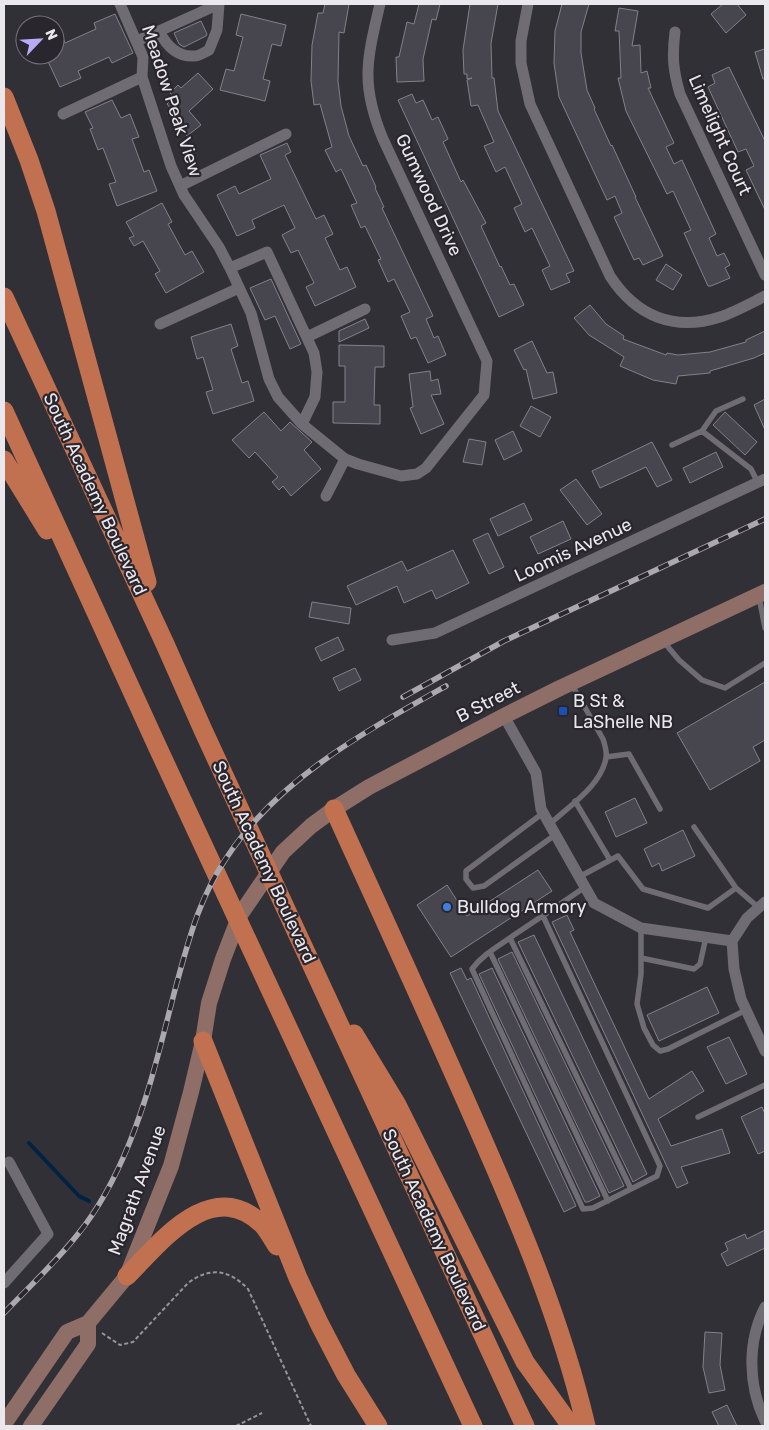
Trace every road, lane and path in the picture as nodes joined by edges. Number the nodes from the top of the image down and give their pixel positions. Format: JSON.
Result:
{"nodes":[{"id":1,"x":120,"y":4,"type":"edge"},
{"id":2,"x":380,"y":4,"type":"edge"},
{"id":3,"x":528,"y":4,"type":"edge"},
{"id":4,"x":159,"y":31,"type":"junction"},
{"id":5,"x":675,"y":32,"type":"dead end"},
{"id":6,"x":137,"y":41,"type":"junction"},
{"id":7,"x":142,"y":77,"type":"junction"},
{"id":8,"x":4,"y":97,"type":"edge"},
{"id":9,"x":63,"y":114,"type":"dead end"},
{"id":10,"x":286,"y":134,"type":"dead end"},
{"id":11,"x":180,"y":186,"type":"junction"},
{"id":12,"x":230,"y":268,"type":"junction"},
{"id":13,"x":765,"y":275,"type":"edge"},
{"id":14,"x":239,"y":288,"type":"junction"},
{"id":15,"x":765,"y":296,"type":"edge"},
{"id":16,"x":4,"y":298,"type":"edge"},
{"id":17,"x":365,"y":309,"type":"dead end"},
{"id":18,"x":160,"y":324,"type":"dead end"},
{"id":19,"x":307,"y":337,"type":"junction"},
{"id":20,"x":484,"y":395,"type":"joint"},
{"id":21,"x":743,"y":399,"type":"dead end"},
{"id":22,"x":4,"y":411,"type":"edge"},
{"id":23,"x":302,"y":424,"type":"junction"},
{"id":24,"x":702,"y":431,"type":"junction"},
{"id":25,"x":672,"y":445,"type":"dead end"},
{"id":26,"x":345,"y":459,"type":"junction"},
{"id":27,"x":4,"y":460,"type":"edge"},
{"id":28,"x":761,"y":481,"type":"edge"},
{"id":29,"x":326,"y":496,"type":"dead end"},
{"id":30,"x":762,"y":593,"type":"edge"},
{"id":31,"x":94,"y":608,"type":"junction"},
{"id":32,"x":765,"y":628,"type":"edge"},
{"id":33,"x":392,"y":640,"type":"dead end"},
{"id":34,"x":662,"y":640,"type":"junction"},
{"id":35,"x":165,"y":644,"type":"junction"},
{"id":36,"x":765,"y":663,"type":"edge"},
{"id":37,"x":571,"y":683,"type":"junction"},
{"id":38,"x":504,"y":716,"type":"junction"},
{"id":39,"x":606,"y":757,"type":"junction"},
{"id":40,"x":575,"y":801,"type":"junction"},
{"id":41,"x":334,"y":809,"type":"junction"},
{"id":42,"x":660,"y":809,"type":"dead end"},
{"id":43,"x":544,"y":813,"type":"junction"},
{"id":44,"x":694,"y":827,"type":"dead end"},
{"id":45,"x":553,"y":830,"type":"junction"},
{"id":46,"x":610,"y":860,"type":"junction"},
{"id":47,"x":579,"y":876,"type":"junction"},
{"id":48,"x":585,"y":887,"type":"junction"},
{"id":49,"x":257,"y":888,"type":"joint"},
{"id":50,"x":736,"y":888,"type":"junction"},
{"id":51,"x":762,"y":905,"type":"edge"},
{"id":52,"x":543,"y":916,"type":"junction"},
{"id":53,"x":641,"y":928,"type":"junction"},
{"id":54,"x":706,"y":937,"type":"junction"},
{"id":55,"x":510,"y":938,"type":"junction"},
{"id":56,"x":732,"y":941,"type":"junction"},
{"id":57,"x":490,"y":952,"type":"junction"},
{"id":58,"x":307,"y":956,"type":"junction"},
{"id":59,"x":641,"y":958,"type":"junction"},
{"id":60,"x":746,"y":1010,"type":"junction"},
{"id":61,"x":202,"y":1041,"type":"junction"},
{"id":62,"x":765,"y":1050,"type":"edge"},
{"id":63,"x":765,"y":1085,"type":"edge"},
{"id":64,"x":698,"y":1116,"type":"dead end"},
{"id":65,"x":9,"y":1162,"type":"dead end"},
{"id":66,"x":631,"y":1189,"type":"junction"},
{"id":67,"x":608,"y":1201,"type":"junction"},
{"id":68,"x":127,"y":1276,"type":"junction"},
{"id":69,"x":298,"y":1278,"type":"junction"},
{"id":70,"x":4,"y":1283,"type":"edge"},
{"id":71,"x":765,"y":1307,"type":"edge"},
{"id":72,"x":88,"y":1323,"type":"junction"},
{"id":73,"x":262,"y":1413,"type":"dead end"},
{"id":74,"x":566,"y":1419,"type":"edge"},
{"id":75,"x":765,"y":1421,"type":"edge"},
{"id":76,"x":4,"y":1424,"type":"edge"},
{"id":77,"x":31,"y":1426,"type":"edge"},
{"id":78,"x":236,"y":1426,"type":"edge"},
{"id":79,"x":311,"y":1426,"type":"edge"},
{"id":80,"x":378,"y":1426,"type":"edge"},
{"id":81,"x":473,"y":1426,"type":"edge"},
{"id":82,"x":525,"y":1426,"type":"edge"},
{"id":83,"x":586,"y":1426,"type":"edge"}],
"edges":[{"from":1,"to":6,"type":"street","name":"Meadow Peak View"},
{"from":2,"to":20,"type":"street","name":"Gumwood Drive"},
{"from":3,"to":15,"type":"street"},
{"from":4,"to":4,"type":"street"},
{"from":4,"to":6,"type":"street"},
{"from":5,"to":13,"type":"street","name":"Limelight Court"},
{"from":6,"to":7,"type":"street","name":"Meadow Peak View"},
{"from":7,"to":9,"type":"street"},
{"from":7,"to":11,"type":"street","name":"Meadow Peak View"},
{"from":8,"to":35,"type":"highway"},
{"from":10,"to":11,"type":"street"},
{"from":11,"to":12,"type":"street","name":"Meadow Peak View"},
{"from":12,"to":14,"type":"street","name":"Meadow Peak View"},
{"from":12,"to":19,"type":"street"},
{"from":14,"to":18,"type":"street"},
{"from":14,"to":23,"type":"street","name":"Meadow Peak View"},
{"from":16,"to":35,"type":"highway","name":"South Academy Boulevard"},
{"from":17,"to":19,"type":"street"},
{"from":19,"to":23,"type":"street"},
{"from":20,"to":26,"type":"street","name":"Meadow Peak View"},
{"from":21,"to":24,"type":"lane"},
{"from":22,"to":31,"type":"highway"},
{"from":23,"to":26,"type":"street","name":"Meadow Peak View"},
{"from":24,"to":25,"type":"lane"},
{"from":24,"to":28,"type":"lane"},
{"from":26,"to":29,"type":"street"},
{"from":27,"to":31,"type":"highway"},
{"from":28,"to":33,"type":"street","name":"Loomis Avenue"},
{"from":30,"to":32,"type":"lane"},
{"from":30,"to":34,"type":"main road","name":"B Street"},
{"from":31,"to":81,"type":"highway"},
{"from":34,"to":36,"type":"lane"},
{"from":34,"to":37,"type":"main road","name":"B Street"},
{"from":35,"to":58,"type":"highway","name":"South Academy Boulevard"},
{"from":37,"to":38,"type":"main road","name":"B Street"},
{"from":37,"to":39,"type":"lane"},
{"from":38,"to":41,"type":"main road","name":"B Street"},
{"from":38,"to":43,"type":"street"},
{"from":39,"to":40,"type":"lane"},
{"from":39,"to":42,"type":"lane"},
{"from":40,"to":45,"type":"lane"},
{"from":40,"to":46,"type":"lane"},
{"from":41,"to":49,"type":"main road","name":"B Street"},
{"from":41,"to":83,"type":"highway"},
{"from":43,"to":45,"type":"street"},
{"from":43,"to":45,"type":"lane"},
{"from":44,"to":50,"type":"lane"},
{"from":45,"to":47,"type":"street"},
{"from":46,"to":47,"type":"lane"},
{"from":46,"to":50,"type":"lane"},
{"from":47,"to":48,"type":"street"},
{"from":48,"to":52,"type":"lane"},
{"from":48,"to":53,"type":"street"},
{"from":49,"to":61,"type":"main road","name":"Magrath Avenue"},
{"from":50,"to":51,"type":"lane"},
{"from":51,"to":56,"type":"street"},
{"from":52,"to":55,"type":"lane"},
{"from":52,"to":66,"type":"lane"},
{"from":53,"to":54,"type":"street"},
{"from":53,"to":59,"type":"lane"},
{"from":54,"to":56,"type":"street"},
{"from":54,"to":59,"type":"lane"},
{"from":55,"to":57,"type":"lane"},
{"from":55,"to":66,"type":"lane"},
{"from":56,"to":60,"type":"street"},
{"from":57,"to":67,"type":"lane"},
{"from":57,"to":67,"type":"lane"},
{"from":58,"to":74,"type":"highway"},
{"from":58,"to":82,"type":"highway","name":"South Academy Boulevard"},
{"from":59,"to":60,"type":"lane"},
{"from":60,"to":62,"type":"street"},
{"from":61,"to":68,"type":"main road","name":"Magrath Avenue"},
{"from":61,"to":69,"type":"highway"},
{"from":63,"to":64,"type":"lane"},
{"from":65,"to":70,"type":"street"},
{"from":66,"to":67,"type":"lane"},
{"from":68,"to":69,"type":"highway"},
{"from":68,"to":72,"type":"main road","name":"Magrath Avenue"},
{"from":69,"to":80,"type":"highway"},
{"from":71,"to":75,"type":"street"},
{"from":72,"to":76,"type":"main road"},
{"from":72,"to":77,"type":"main road"},
{"from":72,"to":79,"type":"path"},
{"from":73,"to":78,"type":"path"}]}
